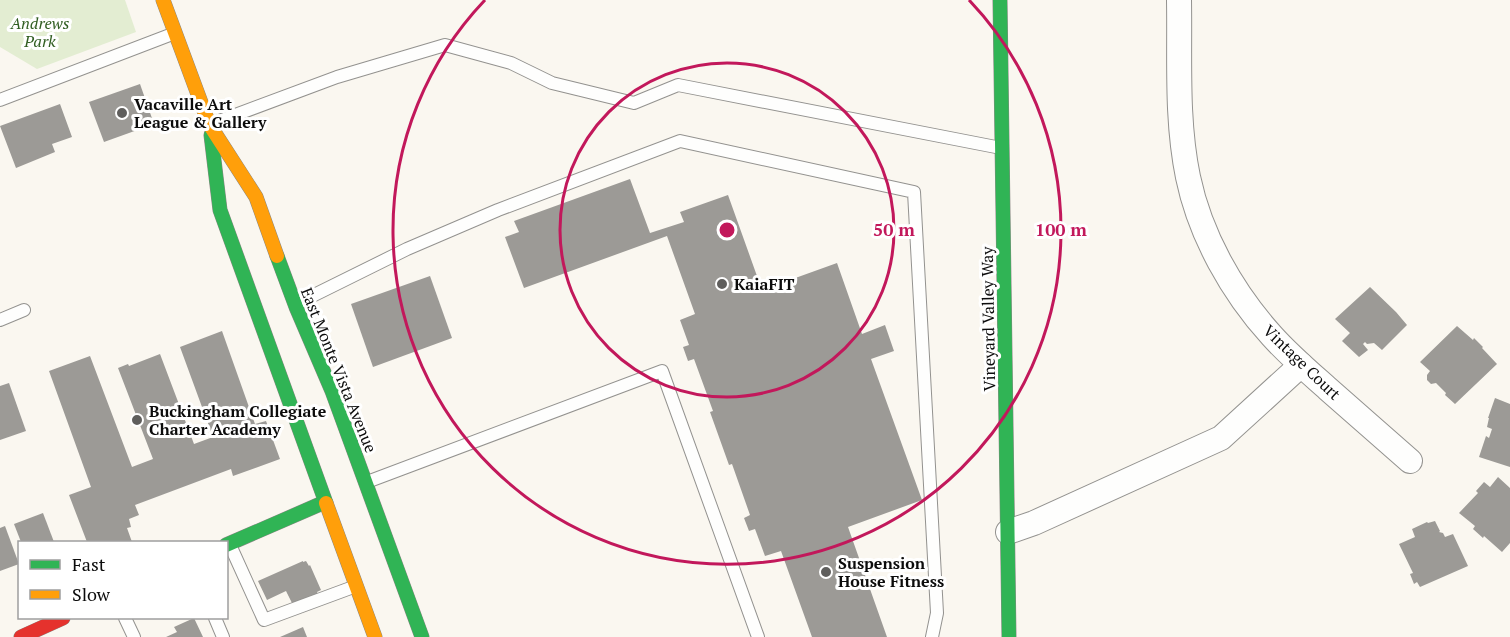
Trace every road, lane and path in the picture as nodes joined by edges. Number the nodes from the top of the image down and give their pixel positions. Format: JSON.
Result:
{"nodes":[{"id":1,"x":163,"y":0,"type":"edge"},
{"id":2,"x":1000,"y":0,"type":"edge"},
{"id":3,"x":1179,"y":0,"type":"edge"},
{"id":4,"x":176,"y":33,"type":"junction"},
{"id":5,"x":0,"y":100,"type":"edge"},
{"id":6,"x":209,"y":124,"type":"junction"},
{"id":7,"x":1002,"y":148,"type":"junction"},
{"id":8,"x":273,"y":290,"type":"dead end"},
{"id":9,"x":296,"y":306,"type":"junction"},
{"id":10,"x":24,"y":310,"type":"dead end"},
{"id":11,"x":0,"y":320,"type":"edge"},
{"id":12,"x":1301,"y":365,"type":"junction"},
{"id":13,"x":279,"y":372,"type":"junction"},
{"id":14,"x":296,"y":384,"type":"dead end"},
{"id":15,"x":1410,"y":460,"type":"dead end"},
{"id":16,"x":351,"y":477,"type":"dead end"},
{"id":17,"x":366,"y":483,"type":"junction"},
{"id":18,"x":325,"y":502,"type":"junction"},
{"id":19,"x":1008,"y":532,"type":"junction"},
{"id":20,"x":228,"y":544,"type":"edge"},
{"id":21,"x":356,"y":586,"type":"junction"},
{"id":22,"x":61,"y":619,"type":"edge"},
{"id":23,"x":125,"y":619,"type":"edge"},
{"id":24,"x":215,"y":619,"type":"edge"},
{"id":25,"x":21,"y":637,"type":"edge"},
{"id":26,"x":134,"y":637,"type":"edge"},
{"id":27,"x":223,"y":637,"type":"edge"},
{"id":28,"x":375,"y":637,"type":"edge"},
{"id":29,"x":422,"y":637,"type":"edge"},
{"id":30,"x":758,"y":637,"type":"edge"},
{"id":31,"x":932,"y":637,"type":"edge"},
{"id":32,"x":1009,"y":637,"type":"edge"}],
"edges":[{"from":1,"to":4,"type":"main road","name":"East Monte Vista Avenue"},
{"from":2,"to":7,"type":"main road","name":"Vineyard Valley Way"},
{"from":3,"to":12,"type":"street","name":"Vintage Court"},
{"from":4,"to":5,"type":"lane"},
{"from":4,"to":6,"type":"main road","name":"East Monte Vista Avenue"},
{"from":6,"to":7,"type":"lane"},
{"from":6,"to":9,"type":"main road","name":"East Monte Vista Avenue"},
{"from":6,"to":13,"type":"main road","name":"East Monte Vista Avenue"},
{"from":7,"to":19,"type":"main road","name":"Vineyard Valley Way"},
{"from":8,"to":9,"type":"main road"},
{"from":9,"to":17,"type":"main road","name":"East Monte Vista Avenue"},
{"from":9,"to":31,"type":"lane"},
{"from":10,"to":11,"type":"lane"},
{"from":12,"to":15,"type":"street","name":"Vintage Court"},
{"from":12,"to":19,"type":"street"},
{"from":13,"to":14,"type":"main road"},
{"from":13,"to":18,"type":"main road","name":"East Monte Vista Avenue"},
{"from":16,"to":17,"type":"main road"},
{"from":17,"to":29,"type":"main road","name":"East Monte Vista Avenue"},
{"from":17,"to":30,"type":"lane"},
{"from":18,"to":20,"type":"main road"},
{"from":18,"to":21,"type":"main road","name":"East Monte Vista Avenue"},
{"from":19,"to":32,"type":"main road","name":"Vineyard Valley Way"},
{"from":20,"to":21,"type":"lane"},
{"from":21,"to":28,"type":"main road","name":"East Monte Vista Avenue"},
{"from":22,"to":25,"type":"main road"},
{"from":23,"to":26,"type":"lane"},
{"from":24,"to":27,"type":"lane"}]}
